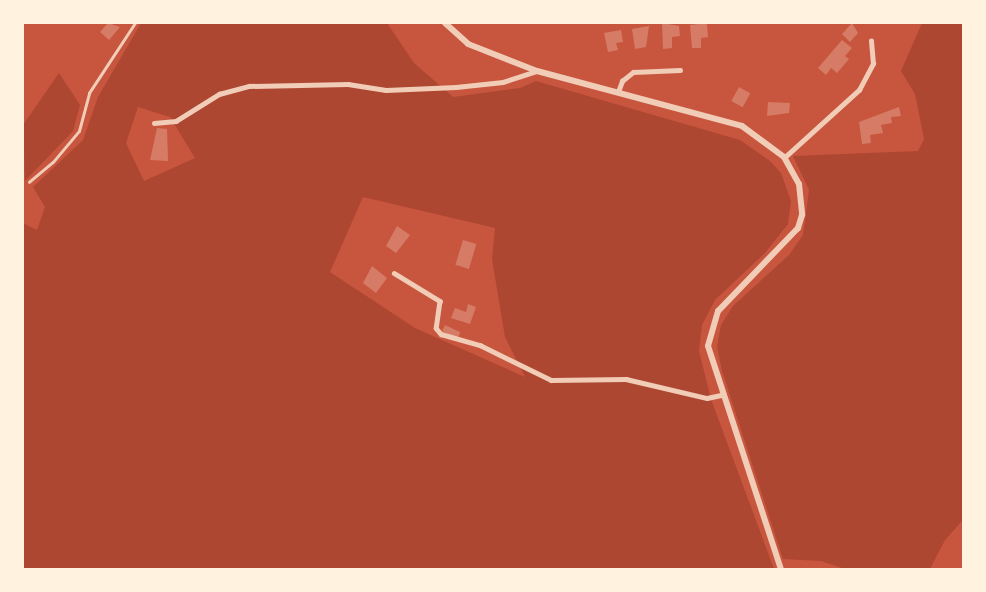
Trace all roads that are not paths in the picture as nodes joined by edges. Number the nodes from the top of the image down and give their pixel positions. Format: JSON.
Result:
{"nodes":[{"id":1,"x":135,"y":23,"type":"edge"},
{"id":2,"x":445,"y":23,"type":"edge"},
{"id":3,"x":872,"y":41,"type":"dead end"},
{"id":4,"x":680,"y":70,"type":"dead end"},
{"id":5,"x":537,"y":71,"type":"junction"},
{"id":6,"x":618,"y":92,"type":"junction"},
{"id":7,"x":154,"y":123,"type":"dead end"},
{"id":8,"x":784,"y":157,"type":"junction"},
{"id":9,"x":29,"y":182,"type":"dead end"},
{"id":10,"x":394,"y":273,"type":"dead end"},
{"id":11,"x":721,"y":395,"type":"junction"},
{"id":12,"x":781,"y":569,"type":"edge"}],
"edges":[{"from":1,"to":9,"type":"lane"},
{"from":2,"to":5,"type":"street"},
{"from":3,"to":8,"type":"street"},
{"from":4,"to":6,"type":"street"},
{"from":5,"to":6,"type":"street"},
{"from":5,"to":7,"type":"street"},
{"from":6,"to":8,"type":"street"},
{"from":8,"to":11,"type":"street"},
{"from":10,"to":11,"type":"street"},
{"from":11,"to":12,"type":"street"}]}
